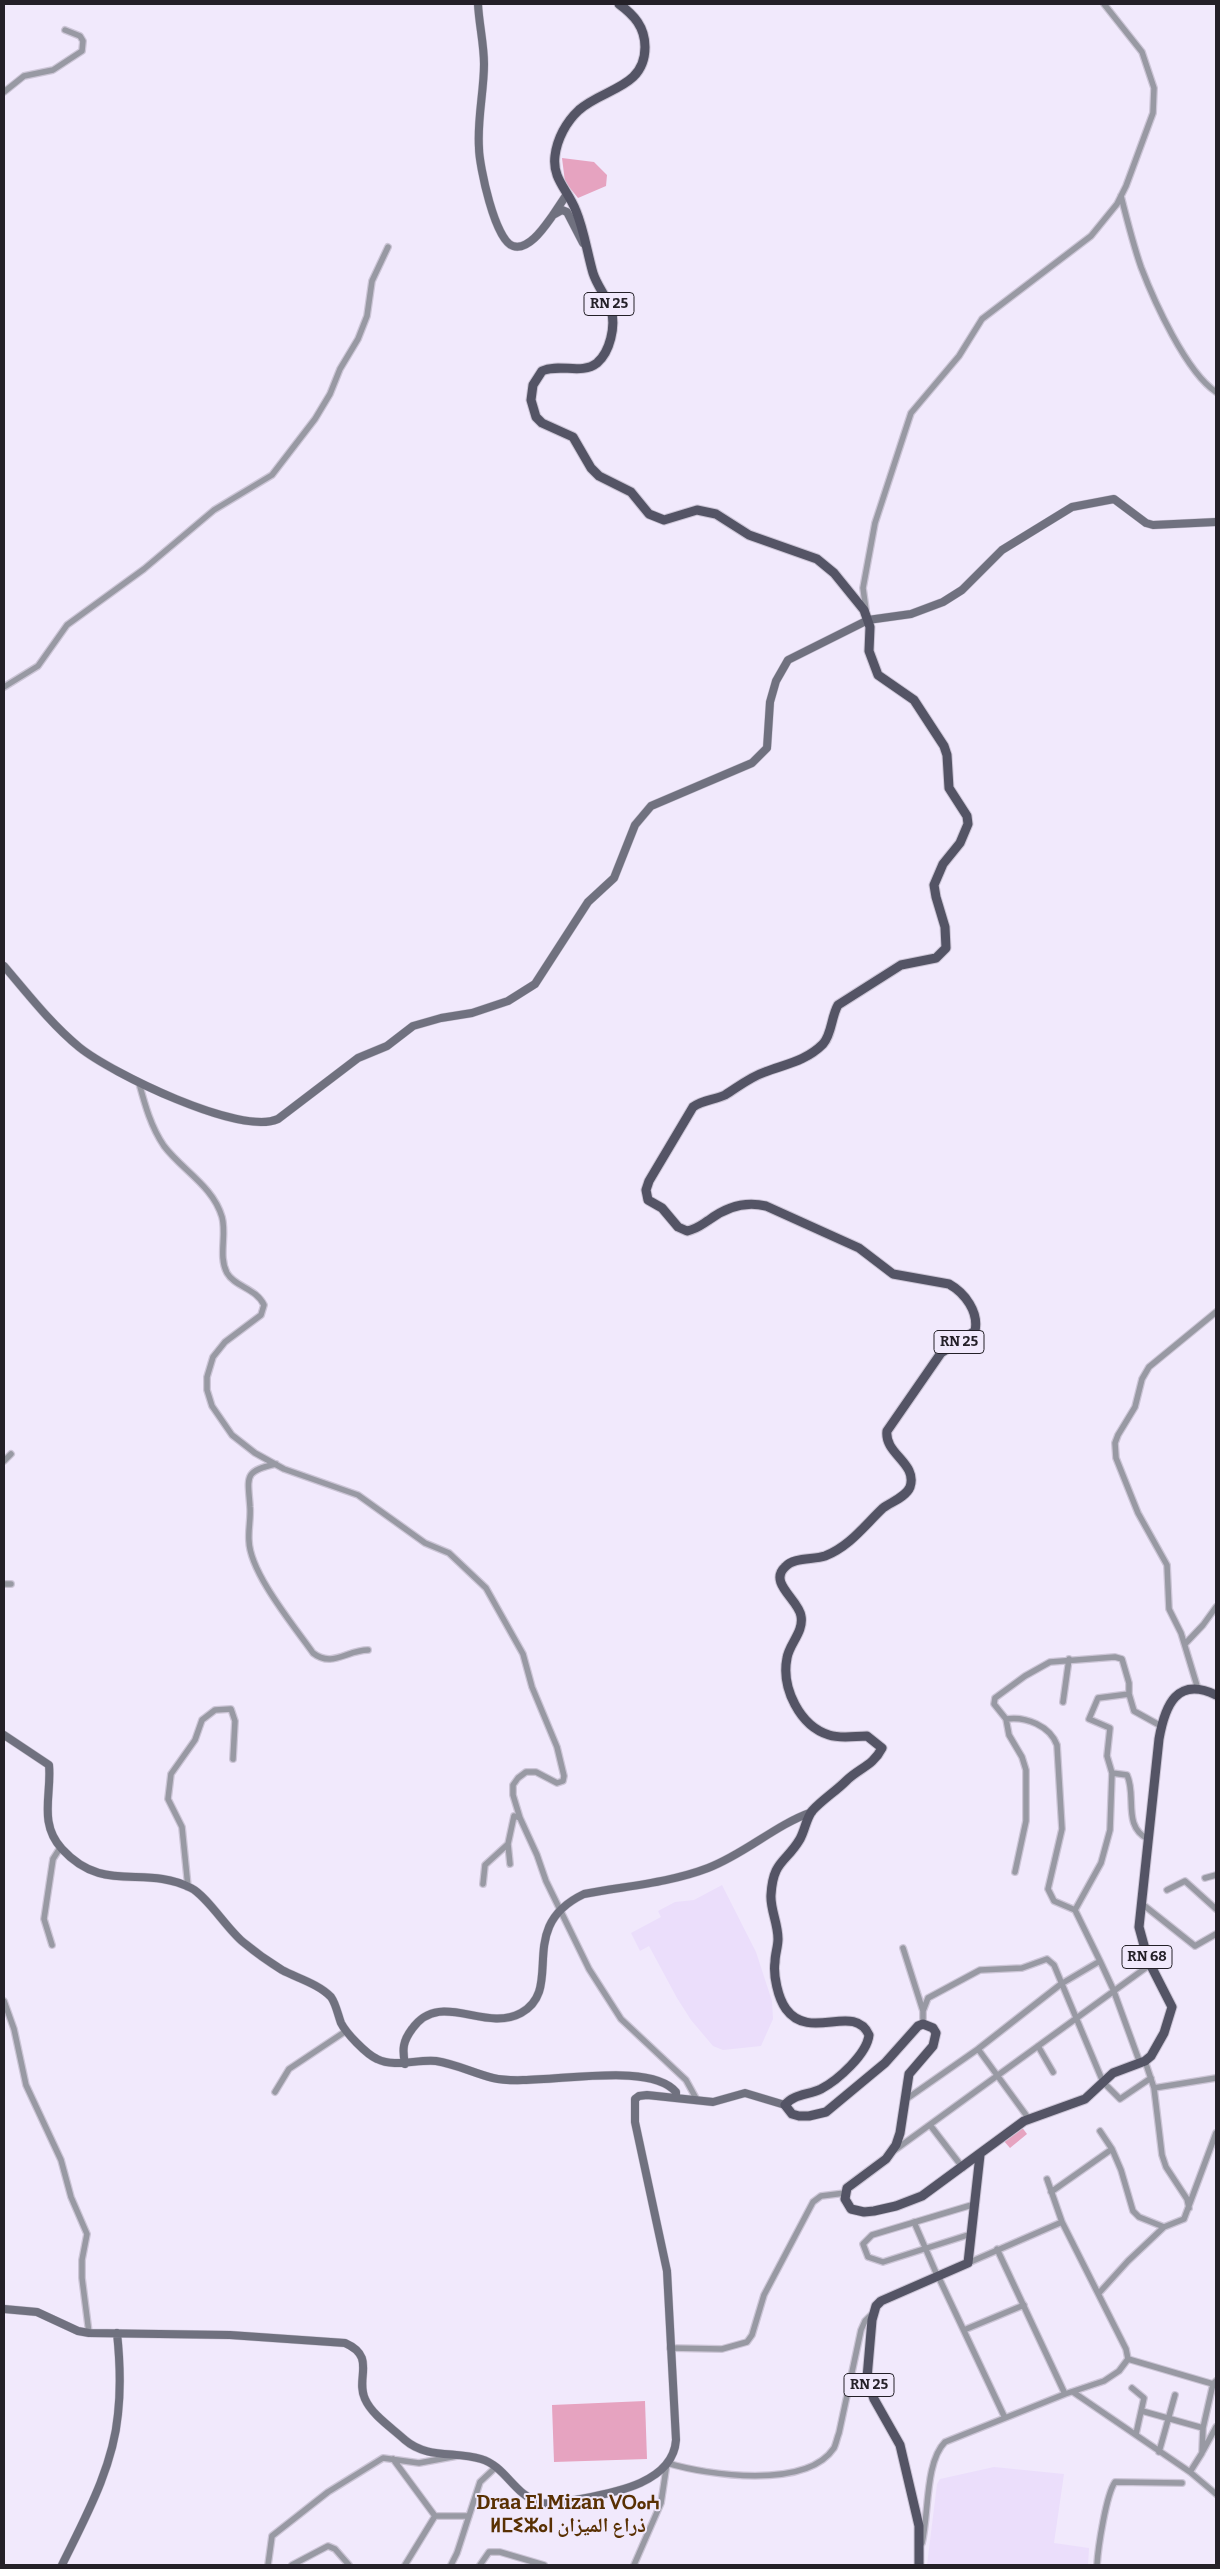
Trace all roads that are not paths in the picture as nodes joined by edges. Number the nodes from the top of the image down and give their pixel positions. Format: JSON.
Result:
{"nodes":[{"id":1,"x":478,"y":4,"type":"edge"},
{"id":2,"x":619,"y":4,"type":"edge"},
{"id":3,"x":1104,"y":4,"type":"edge"},
{"id":4,"x":65,"y":30,"type":"dead end"},
{"id":5,"x":4,"y":92,"type":"edge"},
{"id":6,"x":567,"y":194,"type":"junction"},
{"id":7,"x":1121,"y":196,"type":"junction"},
{"id":8,"x":553,"y":216,"type":"junction"},
{"id":9,"x":388,"y":247,"type":"dead end"},
{"id":10,"x":586,"y":247,"type":"junction"},
{"id":11,"x":1216,"y":392,"type":"edge"},
{"id":12,"x":1216,"y":522,"type":"edge"},
{"id":13,"x":867,"y":618,"type":"junction"},
{"id":14,"x":4,"y":687,"type":"edge"},
{"id":15,"x":4,"y":966,"type":"edge"},
{"id":16,"x":138,"y":1082,"type":"junction"},
{"id":17,"x":1216,"y":1312,"type":"edge"},
{"id":18,"x":11,"y":1454,"type":"dead end"},
{"id":19,"x":4,"y":1461,"type":"edge"},
{"id":20,"x":276,"y":1464,"type":"junction"},
{"id":21,"x":4,"y":1584,"type":"edge"},
{"id":22,"x":11,"y":1584,"type":"dead end"},
{"id":23,"x":1216,"y":1608,"type":"edge"},
{"id":24,"x":1185,"y":1644,"type":"junction"},
{"id":25,"x":368,"y":1650,"type":"dead end"},
{"id":26,"x":1069,"y":1660,"type":"junction"},
{"id":27,"x":1198,"y":1689,"type":"junction"},
{"id":28,"x":1129,"y":1694,"type":"junction"},
{"id":29,"x":1216,"y":1695,"type":"edge"},
{"id":30,"x":1063,"y":1702,"type":"dead end"},
{"id":31,"x":1006,"y":1719,"type":"junction"},
{"id":32,"x":1161,"y":1726,"type":"junction"},
{"id":33,"x":4,"y":1735,"type":"edge"},
{"id":34,"x":233,"y":1759,"type":"dead end"},
{"id":35,"x":1112,"y":1773,"type":"junction"},
{"id":36,"x":812,"y":1812,"type":"junction"},
{"id":37,"x":520,"y":1818,"type":"junction"},
{"id":38,"x":1148,"y":1839,"type":"junction"},
{"id":39,"x":508,"y":1844,"type":"junction"},
{"id":40,"x":60,"y":1848,"type":"junction"},
{"id":41,"x":510,"y":1864,"type":"dead end"},
{"id":42,"x":1015,"y":1872,"type":"dead end"},
{"id":43,"x":1216,"y":1875,"type":"edge"},
{"id":44,"x":1205,"y":1878,"type":"dead end"},
{"id":45,"x":483,"y":1884,"type":"dead end"},
{"id":46,"x":188,"y":1887,"type":"junction"},
{"id":47,"x":1167,"y":1890,"type":"dead end"},
{"id":48,"x":1141,"y":1903,"type":"junction"},
{"id":49,"x":1216,"y":1909,"type":"edge"},
{"id":50,"x":560,"y":1910,"type":"junction"},
{"id":51,"x":1075,"y":1910,"type":"junction"},
{"id":52,"x":1216,"y":1934,"type":"edge"},
{"id":53,"x":52,"y":1945,"type":"dead end"},
{"id":54,"x":903,"y":1948,"type":"dead end"},
{"id":55,"x":1100,"y":1961,"type":"junction"},
{"id":56,"x":1151,"y":1964,"type":"junction"},
{"id":57,"x":1060,"y":1984,"type":"junction"},
{"id":58,"x":1113,"y":1989,"type":"junction"},
{"id":59,"x":4,"y":2001,"type":"edge"},
{"id":60,"x":923,"y":2011,"type":"junction"},
{"id":61,"x":1076,"y":2017,"type":"junction"},
{"id":62,"x":924,"y":2024,"type":"junction"},
{"id":63,"x":346,"y":2031,"type":"junction"},
{"id":64,"x":1038,"y":2046,"type":"junction"},
{"id":65,"x":978,"y":2049,"type":"junction"},
{"id":66,"x":1142,"y":2062,"type":"junction"},
{"id":67,"x":405,"y":2064,"type":"junction"},
{"id":68,"x":1053,"y":2072,"type":"dead end"},
{"id":69,"x":997,"y":2076,"type":"junction"},
{"id":70,"x":1150,"y":2078,"type":"junction"},
{"id":71,"x":1216,"y":2078,"type":"edge"},
{"id":72,"x":1103,"y":2082,"type":"junction"},
{"id":73,"x":1154,"y":2088,"type":"junction"},
{"id":74,"x":275,"y":2092,"type":"dead end"},
{"id":75,"x":676,"y":2097,"type":"junction"},
{"id":76,"x":696,"y":2100,"type":"junction"},
{"id":77,"x":905,"y":2100,"type":"junction"},
{"id":78,"x":785,"y":2105,"type":"junction"},
{"id":79,"x":1029,"y":2119,"type":"junction"},
{"id":80,"x":930,"y":2125,"type":"junction"},
{"id":81,"x":1100,"y":2131,"type":"dead end"},
{"id":82,"x":1216,"y":2133,"type":"edge"},
{"id":83,"x":1112,"y":2149,"type":"junction"},
{"id":84,"x":891,"y":2153,"type":"junction"},
{"id":85,"x":980,"y":2155,"type":"junction"},
{"id":86,"x":963,"y":2168,"type":"junction"},
{"id":87,"x":1047,"y":2179,"type":"dead end"},
{"id":88,"x":1051,"y":2192,"type":"junction"},
{"id":89,"x":845,"y":2193,"type":"junction"},
{"id":90,"x":975,"y":2204,"type":"junction"},
{"id":91,"x":1190,"y":2210,"type":"junction"},
{"id":92,"x":914,"y":2222,"type":"junction"},
{"id":93,"x":1062,"y":2222,"type":"junction"},
{"id":94,"x":1164,"y":2228,"type":"junction"},
{"id":95,"x":972,"y":2234,"type":"junction"},
{"id":96,"x":925,"y":2248,"type":"junction"},
{"id":97,"x":997,"y":2249,"type":"junction"},
{"id":98,"x":968,"y":2263,"type":"junction"},
{"id":99,"x":938,"y":2276,"type":"junction"},
{"id":100,"x":1099,"y":2293,"type":"junction"},
{"id":101,"x":1024,"y":2305,"type":"junction"},
{"id":102,"x":4,"y":2309,"type":"edge"},
{"id":103,"x":874,"y":2312,"type":"junction"},
{"id":104,"x":964,"y":2330,"type":"junction"},
{"id":105,"x":89,"y":2333,"type":"junction"},
{"id":106,"x":117,"y":2334,"type":"junction"},
{"id":107,"x":670,"y":2348,"type":"junction"},
{"id":108,"x":1128,"y":2359,"type":"junction"},
{"id":109,"x":1214,"y":2382,"type":"edge"},
{"id":110,"x":1132,"y":2388,"type":"dead end"},
{"id":111,"x":1073,"y":2392,"type":"junction"},
{"id":112,"x":1065,"y":2394,"type":"junction"},
{"id":113,"x":1175,"y":2395,"type":"dead end"},
{"id":114,"x":1142,"y":2411,"type":"junction"},
{"id":115,"x":1005,"y":2418,"type":"junction"},
{"id":116,"x":1168,"y":2418,"type":"junction"},
{"id":117,"x":1216,"y":2427,"type":"edge"},
{"id":118,"x":1203,"y":2428,"type":"junction"},
{"id":119,"x":1136,"y":2434,"type":"junction"},
{"id":120,"x":1159,"y":2452,"type":"junction"},
{"id":121,"x":1202,"y":2453,"type":"junction"},
{"id":122,"x":458,"y":2456,"type":"junction"},
{"id":123,"x":393,"y":2459,"type":"junction"},
{"id":124,"x":667,"y":2463,"type":"junction"},
{"id":125,"x":496,"y":2467,"type":"junction"},
{"id":126,"x":1190,"y":2472,"type":"junction"},
{"id":127,"x":1182,"y":2483,"type":"dead end"},
{"id":128,"x":1216,"y":2494,"type":"edge"},
{"id":129,"x":435,"y":2516,"type":"junction"},
{"id":130,"x":469,"y":2516,"type":"junction"},
{"id":131,"x":919,"y":2561,"type":"edge"},
{"id":132,"x":62,"y":2565,"type":"edge"},
{"id":133,"x":268,"y":2565,"type":"edge"},
{"id":134,"x":292,"y":2565,"type":"edge"},
{"id":135,"x":349,"y":2565,"type":"edge"},
{"id":136,"x":405,"y":2565,"type":"edge"},
{"id":137,"x":451,"y":2565,"type":"edge"},
{"id":138,"x":480,"y":2565,"type":"edge"},
{"id":139,"x":544,"y":2565,"type":"edge"},
{"id":140,"x":634,"y":2565,"type":"edge"},
{"id":141,"x":1096,"y":2565,"type":"edge"}],
"edges":[{"from":1,"to":8,"type":"street"},
{"from":2,"to":6,"type":"main road","number":"RN 25"},
{"from":3,"to":7,"type":"street"},
{"from":4,"to":5,"type":"street"},
{"from":6,"to":8,"type":"street"},
{"from":6,"to":10,"type":"main road","number":"RN 25"},
{"from":7,"to":11,"type":"street"},
{"from":7,"to":13,"type":"street"},
{"from":8,"to":10,"type":"street"},
{"from":9,"to":14,"type":"street"},
{"from":10,"to":13,"type":"main road","number":"RN 25"},
{"from":12,"to":13,"type":"street"},
{"from":13,"to":16,"type":"street"},
{"from":13,"to":36,"type":"main road","number":"RN 25"},
{"from":15,"to":16,"type":"street"},
{"from":16,"to":20,"type":"street"},
{"from":17,"to":24,"type":"street"},
{"from":18,"to":19,"type":"street"},
{"from":20,"to":25,"type":"street"},
{"from":20,"to":37,"type":"street"},
{"from":21,"to":22,"type":"street"},
{"from":23,"to":24,"type":"street"},
{"from":24,"to":27,"type":"street"},
{"from":26,"to":28,"type":"street"},
{"from":26,"to":30,"type":"street"},
{"from":26,"to":31,"type":"street"},
{"from":27,"to":29,"type":"main road"},
{"from":27,"to":32,"type":"main road","number":"RN 68"},
{"from":28,"to":32,"type":"street"},
{"from":28,"to":35,"type":"street"},
{"from":31,"to":42,"type":"street"},
{"from":31,"to":51,"type":"street"},
{"from":32,"to":38,"type":"main road","number":"RN 68"},
{"from":33,"to":40,"type":"street"},
{"from":34,"to":46,"type":"street"},
{"from":35,"to":38,"type":"street"},
{"from":35,"to":51,"type":"street"},
{"from":36,"to":50,"type":"street"},
{"from":36,"to":78,"type":"main road","number":"RN 25"},
{"from":37,"to":39,"type":"street"},
{"from":37,"to":50,"type":"street"},
{"from":38,"to":48,"type":"main road","number":"RN 68"},
{"from":39,"to":41,"type":"street"},
{"from":39,"to":45,"type":"street"},
{"from":40,"to":46,"type":"street"},
{"from":40,"to":53,"type":"street"},
{"from":43,"to":44,"type":"street"},
{"from":46,"to":63,"type":"street"},
{"from":47,"to":49,"type":"street"},
{"from":48,"to":52,"type":"street"},
{"from":48,"to":56,"type":"main road","number":"RN 68"},
{"from":50,"to":67,"type":"street"},
{"from":50,"to":76,"type":"street"},
{"from":51,"to":55,"type":"street"},
{"from":54,"to":60,"type":"street"},
{"from":55,"to":57,"type":"street"},
{"from":55,"to":58,"type":"street"},
{"from":56,"to":58,"type":"street"},
{"from":56,"to":66,"type":"main road","number":"RN 68"},
{"from":57,"to":60,"type":"street"},
{"from":57,"to":61,"type":"street"},
{"from":57,"to":65,"type":"street"},
{"from":58,"to":61,"type":"street"},
{"from":58,"to":66,"type":"street"},
{"from":59,"to":105,"type":"street"},
{"from":60,"to":62,"type":"street"},
{"from":61,"to":64,"type":"street"},
{"from":61,"to":72,"type":"street"},
{"from":62,"to":77,"type":"main road"},
{"from":62,"to":78,"type":"main road"},
{"from":63,"to":67,"type":"street"},
{"from":63,"to":74,"type":"street"},
{"from":64,"to":68,"type":"street"},
{"from":64,"to":69,"type":"street"},
{"from":65,"to":69,"type":"street"},
{"from":65,"to":77,"type":"street"},
{"from":66,"to":70,"type":"street"},
{"from":66,"to":72,"type":"main road"},
{"from":67,"to":75,"type":"street"},
{"from":69,"to":79,"type":"street"},
{"from":69,"to":80,"type":"street"},
{"from":70,"to":72,"type":"street"},
{"from":70,"to":73,"type":"street"},
{"from":71,"to":73,"type":"street"},
{"from":72,"to":79,"type":"main road"},
{"from":73,"to":91,"type":"street"},
{"from":75,"to":76,"type":"street"},
{"from":75,"to":107,"type":"street"},
{"from":76,"to":78,"type":"street"},
{"from":77,"to":84,"type":"main road"},
{"from":79,"to":85,"type":"main road"},
{"from":80,"to":84,"type":"street"},
{"from":80,"to":86,"type":"street"},
{"from":81,"to":83,"type":"street"},
{"from":82,"to":91,"type":"street"},
{"from":83,"to":88,"type":"street"},
{"from":83,"to":94,"type":"street"},
{"from":84,"to":89,"type":"main road"},
{"from":85,"to":86,"type":"main road"},
{"from":85,"to":90,"type":"main road"},
{"from":86,"to":89,"type":"main road"},
{"from":87,"to":88,"type":"street"},
{"from":88,"to":93,"type":"street"},
{"from":89,"to":107,"type":"street"},
{"from":90,"to":92,"type":"street"},
{"from":90,"to":95,"type":"main road"},
{"from":91,"to":94,"type":"street"},
{"from":92,"to":96,"type":"street"},
{"from":92,"to":96,"type":"street"},
{"from":93,"to":97,"type":"street"},
{"from":93,"to":100,"type":"street"},
{"from":94,"to":100,"type":"street"},
{"from":95,"to":96,"type":"street"},
{"from":95,"to":98,"type":"main road"},
{"from":96,"to":99,"type":"street"},
{"from":97,"to":98,"type":"street"},
{"from":97,"to":101,"type":"street"},
{"from":98,"to":99,"type":"main road"},
{"from":99,"to":103,"type":"main road"},
{"from":99,"to":104,"type":"street"},
{"from":100,"to":108,"type":"street"},
{"from":101,"to":104,"type":"street"},
{"from":101,"to":112,"type":"street"},
{"from":102,"to":105,"type":"street"},
{"from":103,"to":124,"type":"street"},
{"from":103,"to":131,"type":"main road","number":"RN 25"},
{"from":104,"to":115,"type":"street"},
{"from":105,"to":106,"type":"street"},
{"from":106,"to":122,"type":"street"},
{"from":106,"to":132,"type":"street"},
{"from":107,"to":124,"type":"street"},
{"from":108,"to":109,"type":"street"},
{"from":108,"to":111,"type":"street"},
{"from":109,"to":118,"type":"street"},
{"from":110,"to":114,"type":"street"},
{"from":111,"to":112,"type":"street"},
{"from":111,"to":119,"type":"street"},
{"from":112,"to":115,"type":"street"},
{"from":113,"to":116,"type":"street"},
{"from":114,"to":116,"type":"street"},
{"from":114,"to":119,"type":"street"},
{"from":115,"to":131,"type":"street"},
{"from":116,"to":118,"type":"street"},
{"from":116,"to":120,"type":"street"},
{"from":117,"to":121,"type":"street"},
{"from":118,"to":121,"type":"street"},
{"from":119,"to":120,"type":"street"},
{"from":120,"to":126,"type":"street"},
{"from":121,"to":126,"type":"street"},
{"from":122,"to":123,"type":"street"},
{"from":122,"to":125,"type":"street"},
{"from":123,"to":129,"type":"street"},
{"from":123,"to":133,"type":"street"},
{"from":124,"to":125,"type":"street"},
{"from":124,"to":140,"type":"street"},
{"from":125,"to":130,"type":"street"},
{"from":126,"to":128,"type":"street"},
{"from":127,"to":141,"type":"street"},
{"from":129,"to":130,"type":"street"},
{"from":129,"to":136,"type":"street"},
{"from":130,"to":137,"type":"street"},
{"from":134,"to":135,"type":"street"},
{"from":138,"to":139,"type":"street"}]}
